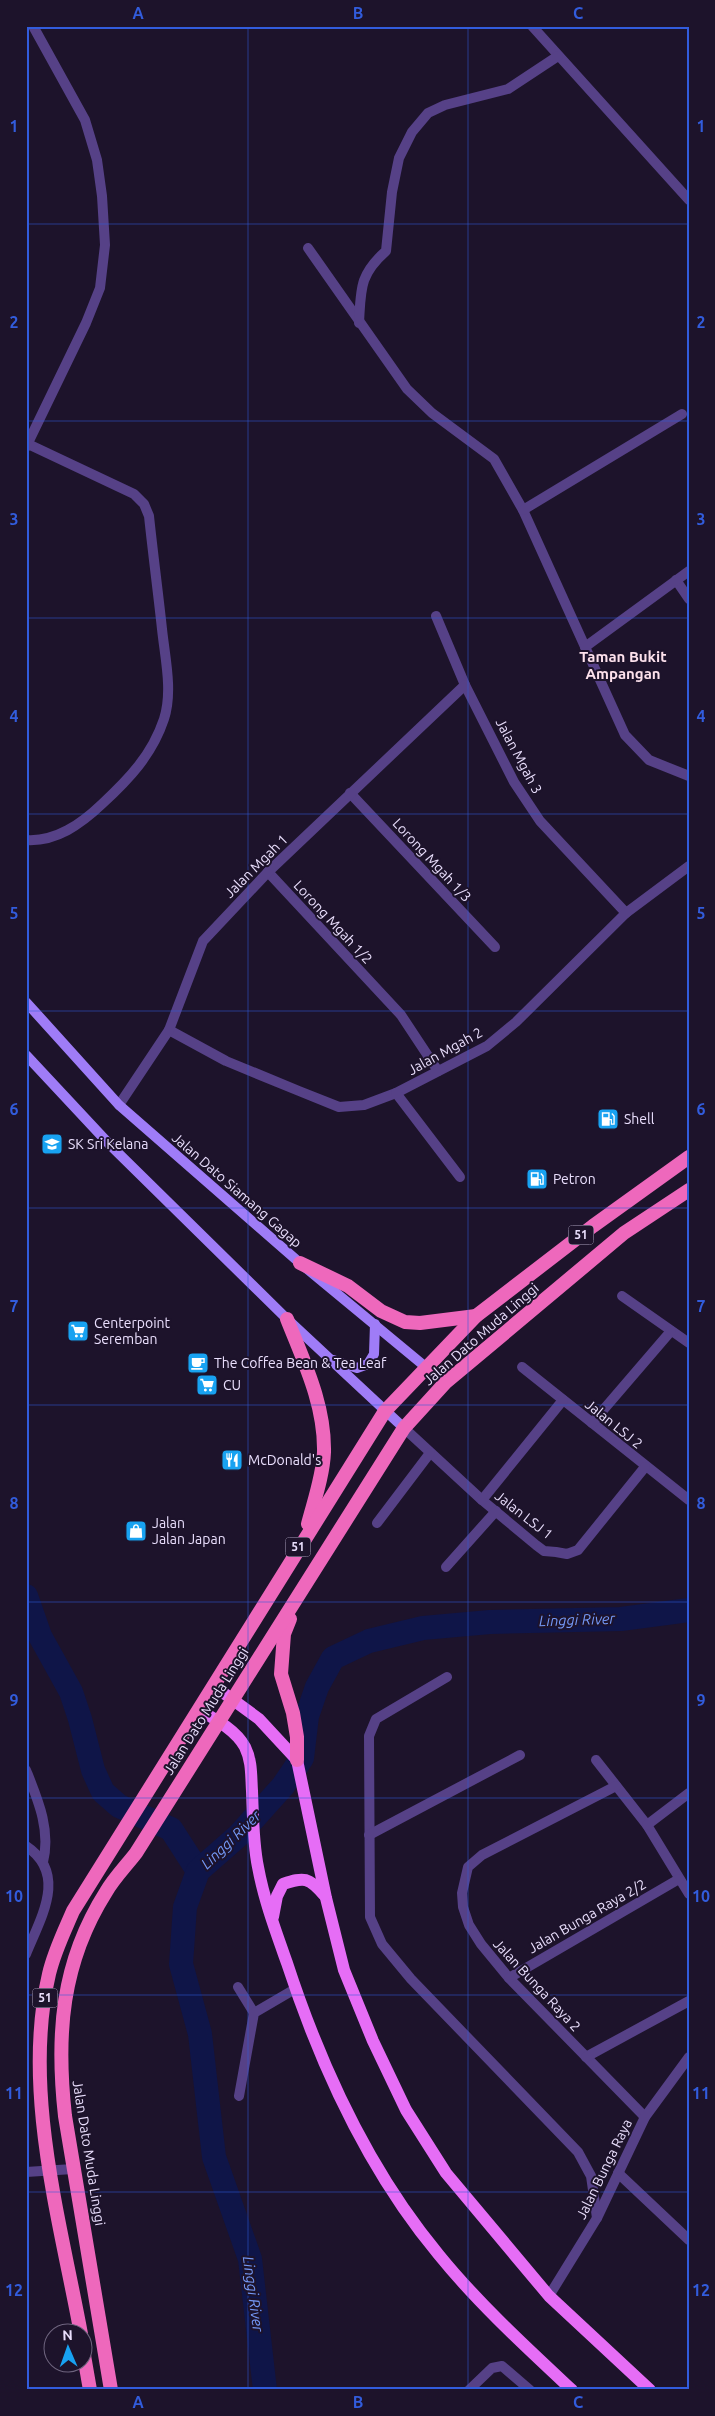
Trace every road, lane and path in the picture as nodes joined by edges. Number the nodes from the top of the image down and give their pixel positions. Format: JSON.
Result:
{"nodes":[{"id":1,"x":33,"y":26,"type":"edge"},
{"id":2,"x":532,"y":26,"type":"edge"},
{"id":3,"x":558,"y":56,"type":"junction"},
{"id":4,"x":689,"y":200,"type":"edge"},
{"id":5,"x":308,"y":248,"type":"dead end"},
{"id":6,"x":360,"y":323,"type":"junction"},
{"id":7,"x":682,"y":414,"type":"dead end"},
{"id":8,"x":27,"y":445,"type":"edge"},
{"id":9,"x":523,"y":510,"type":"junction"},
{"id":10,"x":689,"y":571,"type":"edge"},
{"id":11,"x":676,"y":580,"type":"junction"},
{"id":12,"x":689,"y":599,"type":"edge"},
{"id":13,"x":436,"y":616,"type":"dead end"},
{"id":14,"x":585,"y":647,"type":"junction"},
{"id":15,"x":465,"y":685,"type":"junction"},
{"id":16,"x":689,"y":776,"type":"edge"},
{"id":17,"x":350,"y":793,"type":"junction"},
{"id":18,"x":26,"y":840,"type":"edge"},
{"id":19,"x":689,"y":866,"type":"edge"},
{"id":20,"x":268,"y":872,"type":"junction"},
{"id":21,"x":626,"y":913,"type":"junction"},
{"id":22,"x":495,"y":947,"type":"dead end"},
{"id":23,"x":26,"y":1002,"type":"edge"},
{"id":24,"x":169,"y":1030,"type":"junction"},
{"id":25,"x":26,"y":1055,"type":"edge"},
{"id":26,"x":438,"y":1071,"type":"junction"},
{"id":27,"x":396,"y":1093,"type":"junction"},
{"id":28,"x":119,"y":1105,"type":"junction"},
{"id":29,"x":689,"y":1157,"type":"edge"},
{"id":30,"x":460,"y":1177,"type":"dead end"},
{"id":31,"x":689,"y":1190,"type":"edge"},
{"id":32,"x":300,"y":1263,"type":"junction"},
{"id":33,"x":622,"y":1296,"type":"dead end"},
{"id":34,"x":476,"y":1316,"type":"junction"},
{"id":35,"x":287,"y":1319,"type":"junction"},
{"id":36,"x":375,"y":1324,"type":"junction"},
{"id":37,"x":671,"y":1331,"type":"junction"},
{"id":38,"x":689,"y":1344,"type":"edge"},
{"id":39,"x":329,"y":1358,"type":"junction"},
{"id":40,"x":426,"y":1366,"type":"junction"},
{"id":41,"x":522,"y":1367,"type":"dead end"},
{"id":42,"x":445,"y":1383,"type":"junction"},
{"id":43,"x":563,"y":1400,"type":"junction"},
{"id":44,"x":385,"y":1411,"type":"junction"},
{"id":45,"x":592,"y":1423,"type":"junction"},
{"id":46,"x":404,"y":1428,"type":"junction"},
{"id":47,"x":430,"y":1453,"type":"junction"},
{"id":48,"x":645,"y":1468,"type":"junction"},
{"id":49,"x":482,"y":1500,"type":"junction"},
{"id":50,"x":689,"y":1500,"type":"edge"},
{"id":51,"x":496,"y":1511,"type":"junction"},
{"id":52,"x":377,"y":1523,"type":"dead end"},
{"id":53,"x":306,"y":1535,"type":"junction"},
{"id":54,"x":446,"y":1567,"type":"dead end"},
{"id":55,"x":298,"y":1598,"type":"junction"},
{"id":56,"x":448,"y":1677,"type":"dead end"},
{"id":57,"x":214,"y":1686,"type":"junction"},
{"id":58,"x":234,"y":1698,"type":"junction"},
{"id":59,"x":199,"y":1710,"type":"junction"},
{"id":60,"x":219,"y":1722,"type":"junction"},
{"id":61,"x":520,"y":1755,"type":"dead end"},
{"id":62,"x":297,"y":1760,"type":"junction"},
{"id":63,"x":596,"y":1760,"type":"dead end"},
{"id":64,"x":26,"y":1770,"type":"edge"},
{"id":65,"x":616,"y":1786,"type":"junction"},
{"id":66,"x":689,"y":1793,"type":"edge"},
{"id":67,"x":647,"y":1826,"type":"junction"},
{"id":68,"x":369,"y":1835,"type":"junction"},
{"id":69,"x":26,"y":1846,"type":"edge"},
{"id":70,"x":44,"y":1862,"type":"junction"},
{"id":71,"x":679,"y":1879,"type":"junction"},
{"id":72,"x":689,"y":1894,"type":"edge"},
{"id":73,"x":326,"y":1898,"type":"junction"},
{"id":74,"x":272,"y":1919,"type":"junction"},
{"id":75,"x":26,"y":1954,"type":"edge"},
{"id":76,"x":509,"y":1978,"type":"junction"},
{"id":77,"x":238,"y":1988,"type":"dead end"},
{"id":78,"x":295,"y":1989,"type":"junction"},
{"id":79,"x":689,"y":2001,"type":"edge"},
{"id":80,"x":254,"y":2013,"type":"junction"},
{"id":81,"x":586,"y":2057,"type":"junction"},
{"id":82,"x":689,"y":2057,"type":"edge"},
{"id":83,"x":239,"y":2096,"type":"dead end"},
{"id":84,"x":645,"y":2118,"type":"junction"},
{"id":85,"x":74,"y":2170,"type":"junction"},
{"id":86,"x":50,"y":2171,"type":"junction"},
{"id":87,"x":26,"y":2172,"type":"edge"},
{"id":88,"x":618,"y":2173,"type":"junction"},
{"id":89,"x":597,"y":2218,"type":"junction"},
{"id":90,"x":689,"y":2240,"type":"edge"},
{"id":91,"x":549,"y":2296,"type":"junction"},
{"id":92,"x":78,"y":2324,"type":"edge"},
{"id":93,"x":87,"y":2374,"type":"edge"},
{"id":94,"x":90,"y":2390,"type":"edge"},
{"id":95,"x":111,"y":2390,"type":"edge"},
{"id":96,"x":469,"y":2390,"type":"edge"},
{"id":97,"x":530,"y":2390,"type":"edge"},
{"id":98,"x":572,"y":2390,"type":"edge"},
{"id":99,"x":650,"y":2390,"type":"edge"}],
"edges":[{"from":1,"to":8,"type":"street"},
{"from":2,"to":3,"type":"street"},
{"from":3,"to":4,"type":"street"},
{"from":3,"to":6,"type":"street"},
{"from":5,"to":6,"type":"street"},
{"from":6,"to":9,"type":"street"},
{"from":7,"to":9,"type":"street"},
{"from":8,"to":18,"type":"street"},
{"from":9,"to":14,"type":"street"},
{"from":10,"to":11,"type":"street"},
{"from":11,"to":12,"type":"street"},
{"from":11,"to":14,"type":"street"},
{"from":13,"to":15,"type":"street","name":"Jalan Mgah 3"},
{"from":14,"to":16,"type":"street"},
{"from":15,"to":17,"type":"street","name":"Jalan Mgah 1"},
{"from":15,"to":21,"type":"street","name":"Jalan Mgah 3"},
{"from":17,"to":20,"type":"street","name":"Jalan Mgah 1"},
{"from":17,"to":22,"type":"street","name":"Lorong Mgah 1/3"},
{"from":19,"to":21,"type":"street","name":"Jalan Mgah 2"},
{"from":20,"to":24,"type":"street","name":"Jalan Mgah 1"},
{"from":20,"to":26,"type":"street","name":"Lorong Mgah 1/2"},
{"from":21,"to":26,"type":"street","name":"Jalan Mgah 2"},
{"from":23,"to":28,"type":"main road","name":"Jalan Dato Siamang Gagap"},
{"from":24,"to":27,"type":"street","name":"Jalan Mgah 2"},
{"from":24,"to":28,"type":"street","name":"Jalan Mgah 1"},
{"from":25,"to":35,"type":"main road"},
{"from":26,"to":27,"type":"street","name":"Jalan Mgah 2"},
{"from":27,"to":30,"type":"street"},
{"from":28,"to":32,"type":"main road","name":"Jalan Dato Siamang Gagap"},
{"from":29,"to":34,"type":"highway","name":"Jalan Dato Muda Linggi","number":"51"},
{"from":31,"to":42,"type":"highway","name":"Jalan Dato Muda Linggi","number":"51"},
{"from":32,"to":34,"type":"highway"},
{"from":32,"to":36,"type":"main road","name":"Jalan Dato Siamang Gagap"},
{"from":33,"to":37,"type":"street"},
{"from":34,"to":40,"type":"highway","name":"Jalan Dato Muda Linggi","number":"51"},
{"from":35,"to":39,"type":"main road"},
{"from":35,"to":53,"type":"highway"},
{"from":36,"to":39,"type":"main road"},
{"from":36,"to":40,"type":"main road","name":"Jalan Dato Siamang Gagap"},
{"from":37,"to":38,"type":"street"},
{"from":37,"to":45,"type":"street"},
{"from":39,"to":44,"type":"main road"},
{"from":40,"to":42,"type":"main road","name":"Jalan Dato Siamang Gagap"},
{"from":40,"to":44,"type":"highway","name":"Jalan Dato Muda Linggi","number":"51"},
{"from":41,"to":43,"type":"street","name":"Jalan LSJ 2"},
{"from":42,"to":46,"type":"highway","name":"Jalan Dato Muda Linggi","number":"51"},
{"from":43,"to":45,"type":"street","name":"Jalan LSJ 2"},
{"from":43,"to":49,"type":"street"},
{"from":44,"to":46,"type":"main road"},
{"from":44,"to":53,"type":"highway","name":"Jalan Dato Muda Linggi","number":"51"},
{"from":45,"to":48,"type":"street","name":"Jalan LSJ 2"},
{"from":46,"to":47,"type":"street","name":"Jalan LSJ 1"},
{"from":46,"to":55,"type":"highway","name":"Jalan Dato Muda Linggi","number":"51"},
{"from":47,"to":49,"type":"street","name":"Jalan LSJ 1"},
{"from":47,"to":52,"type":"street"},
{"from":48,"to":50,"type":"street","name":"Jalan LSJ 2"},
{"from":48,"to":51,"type":"street","name":"Jalan LSJ 1"},
{"from":49,"to":51,"type":"street","name":"Jalan LSJ 1"},
{"from":51,"to":54,"type":"street"},
{"from":53,"to":57,"type":"highway","name":"Jalan Dato Muda Linggi","number":"51"},
{"from":55,"to":58,"type":"highway","name":"Jalan Dato Muda Linggi","number":"51"},
{"from":55,"to":62,"type":"highway"},
{"from":56,"to":68,"type":"street"},
{"from":57,"to":58,"type":"main road"},
{"from":57,"to":59,"type":"highway","name":"Jalan Dato Muda Linggi","number":"51"},
{"from":58,"to":60,"type":"highway","name":"Jalan Dato Muda Linggi","number":"51"},
{"from":58,"to":62,"type":"main road"},
{"from":59,"to":60,"type":"main road"},
{"from":59,"to":86,"type":"highway","name":"Jalan Dato Muda Linggi","number":"51"},
{"from":60,"to":74,"type":"main road"},
{"from":60,"to":85,"type":"highway","name":"Jalan Dato Muda Linggi","number":"51"},
{"from":61,"to":68,"type":"street"},
{"from":62,"to":73,"type":"main road"},
{"from":63,"to":65,"type":"street"},
{"from":64,"to":70,"type":"street"},
{"from":65,"to":67,"type":"street"},
{"from":65,"to":76,"type":"street","name":"Jalan Bunga Raya 2"},
{"from":66,"to":67,"type":"street"},
{"from":67,"to":71,"type":"street"},
{"from":68,"to":89,"type":"street"},
{"from":69,"to":70,"type":"street"},
{"from":70,"to":75,"type":"street"},
{"from":71,"to":72,"type":"street"},
{"from":71,"to":76,"type":"street","name":"Jalan Bunga Raya 2/2"},
{"from":73,"to":74,"type":"main road"},
{"from":73,"to":91,"type":"main road"},
{"from":74,"to":78,"type":"main road"},
{"from":76,"to":81,"type":"street","name":"Jalan Bunga Raya 2"},
{"from":77,"to":80,"type":"street"},
{"from":78,"to":80,"type":"street"},
{"from":78,"to":98,"type":"main road"},
{"from":79,"to":81,"type":"street"},
{"from":80,"to":83,"type":"street"},
{"from":81,"to":84,"type":"street","name":"Jalan Bunga Raya 2"},
{"from":82,"to":84,"type":"street","name":"Jalan Bunga Raya"},
{"from":84,"to":88,"type":"street","name":"Jalan Bunga Raya"},
{"from":85,"to":86,"type":"street"},
{"from":85,"to":95,"type":"highway","name":"Jalan Dato Muda Linggi","number":"51"},
{"from":86,"to":87,"type":"street"},
{"from":86,"to":92,"type":"highway","name":"Jalan Dato Muda Linggi","number":"51"},
{"from":88,"to":89,"type":"street","name":"Jalan Bunga Raya"},
{"from":88,"to":90,"type":"street"},
{"from":89,"to":91,"type":"street","name":"Jalan Bunga Raya"},
{"from":91,"to":99,"type":"main road"},
{"from":93,"to":94,"type":"highway"},
{"from":96,"to":97,"type":"street"}]}
